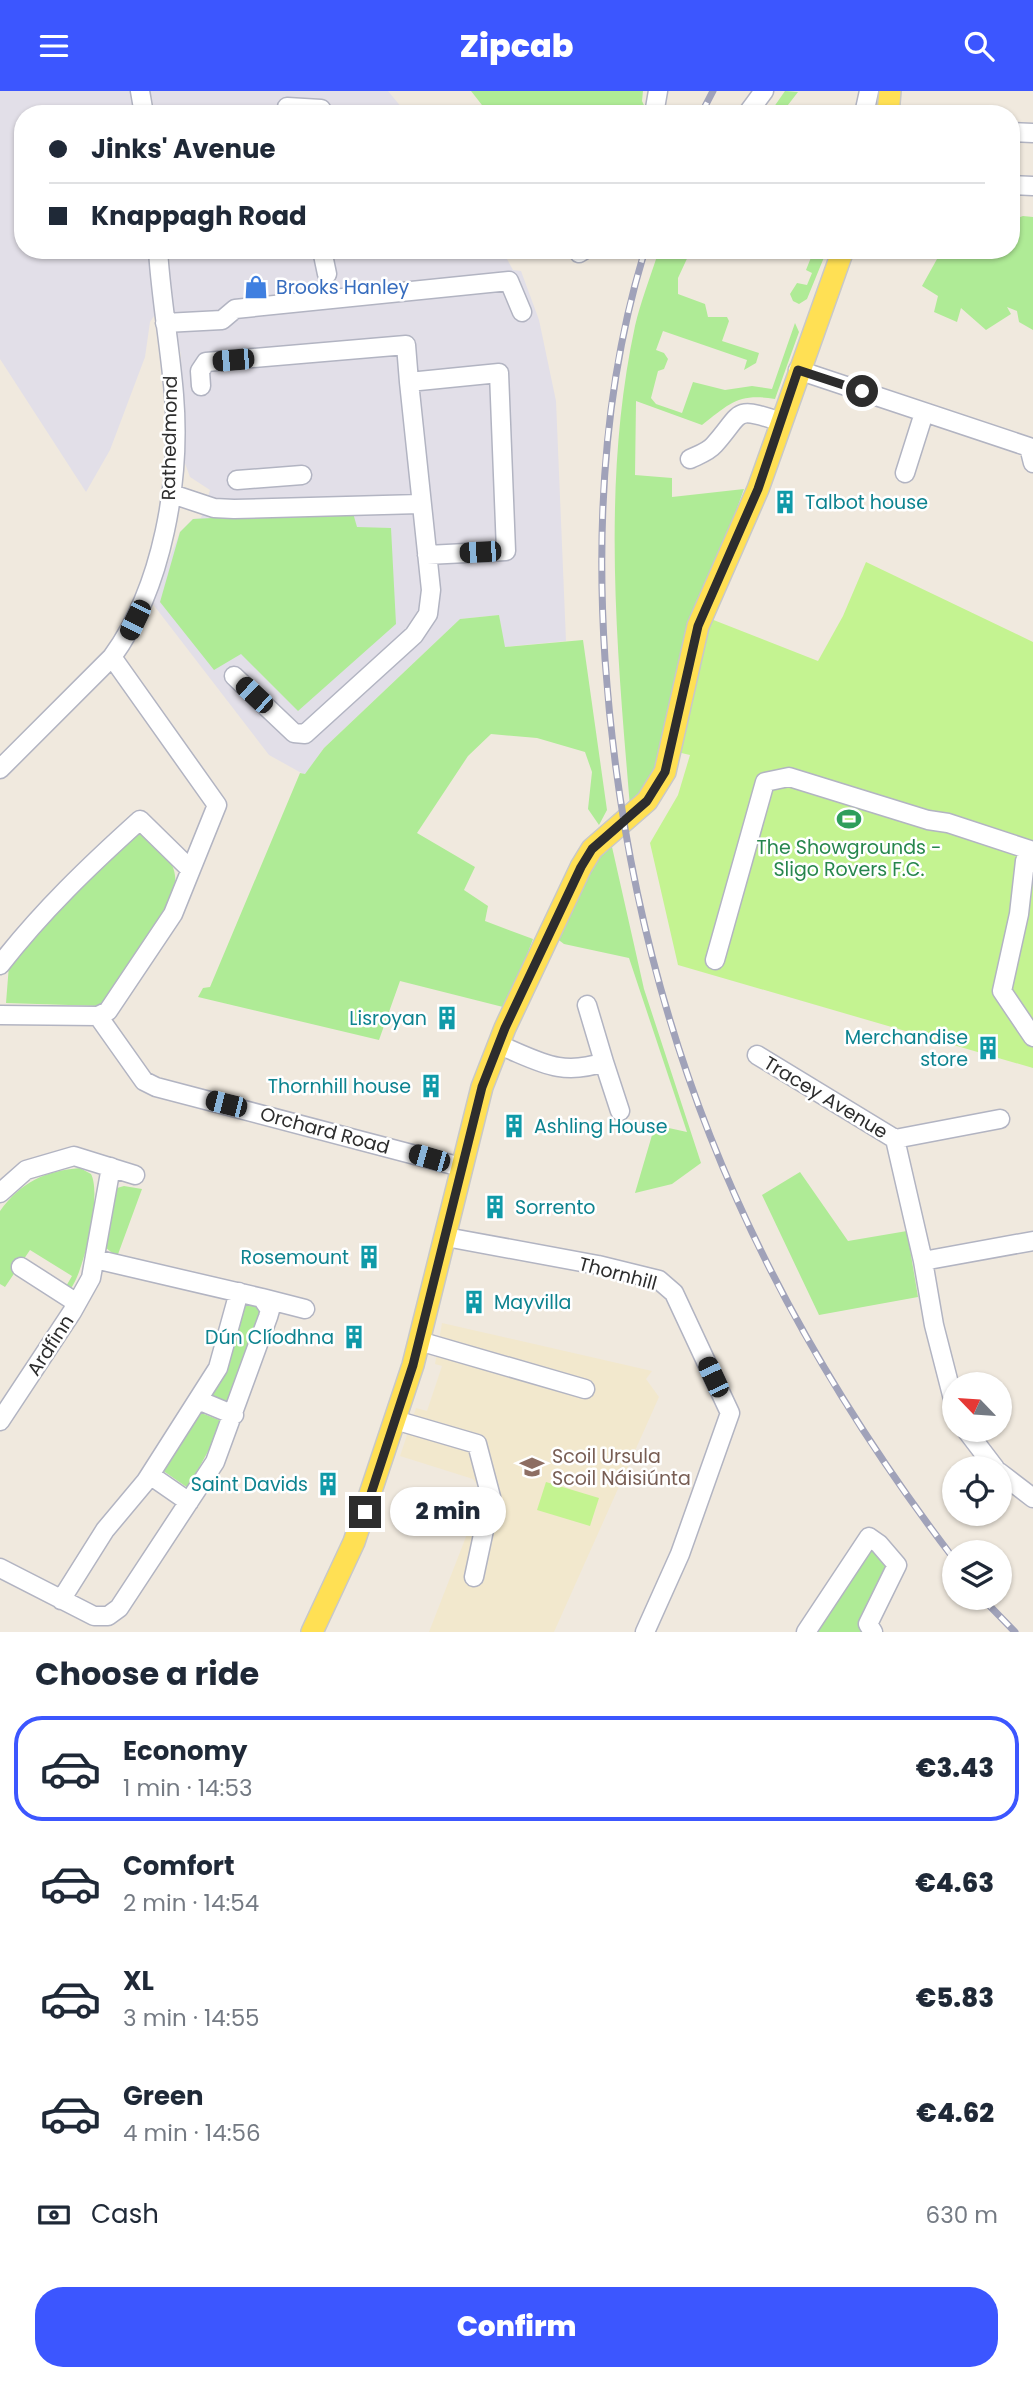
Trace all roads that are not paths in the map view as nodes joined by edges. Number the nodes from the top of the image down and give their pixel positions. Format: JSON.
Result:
{"nodes":[{"id":1,"x":159,"y":259,"type":"edge"},
{"id":2,"x":324,"y":259,"type":"edge"},
{"id":3,"x":840,"y":259,"type":"edge"},
{"id":4,"x":327,"y":274,"type":"dead end"},
{"id":5,"x":523,"y":312,"type":"dead end"},
{"id":6,"x":165,"y":323,"type":"junction"},
{"id":7,"x":798,"y":370,"type":"junction"},
{"id":8,"x":409,"y":382,"type":"junction"},
{"id":9,"x":201,"y":386,"type":"dead end"},
{"id":10,"x":924,"y":413,"type":"junction"},
{"id":11,"x":781,"y":422,"type":"junction"},
{"id":12,"x":1032,"y":451,"type":"edge"},
{"id":13,"x":690,"y":459,"type":"dead end"},
{"id":14,"x":905,"y":473,"type":"dead end"},
{"id":15,"x":302,"y":475,"type":"dead end"},
{"id":16,"x":237,"y":480,"type":"dead end"},
{"id":17,"x":172,"y":494,"type":"junction"},
{"id":18,"x":420,"y":504,"type":"junction"},
{"id":19,"x":427,"y":555,"type":"junction"},
{"id":20,"x":112,"y":657,"type":"junction"},
{"id":21,"x":234,"y":676,"type":"dead end"},
{"id":22,"x":0,"y":768,"type":"edge"},
{"id":23,"x":1033,"y":851,"type":"edge"},
{"id":24,"x":1033,"y":863,"type":"edge"},
{"id":25,"x":190,"y":869,"type":"junction"},
{"id":26,"x":715,"y":960,"type":"dead end"},
{"id":27,"x":0,"y":965,"type":"edge"},
{"id":28,"x":587,"y":1005,"type":"dead end"},
{"id":29,"x":0,"y":1015,"type":"edge"},
{"id":30,"x":98,"y":1016,"type":"junction"},
{"id":31,"x":1033,"y":1037,"type":"edge"},
{"id":32,"x":499,"y":1045,"type":"junction"},
{"id":33,"x":757,"y":1055,"type":"dead end"},
{"id":34,"x":604,"y":1062,"type":"junction"},
{"id":35,"x":620,"y":1111,"type":"dead end"},
{"id":36,"x":1000,"y":1119,"type":"dead end"},
{"id":37,"x":895,"y":1139,"type":"junction"},
{"id":38,"x":111,"y":1167,"type":"junction"},
{"id":39,"x":461,"y":1167,"type":"junction"},
{"id":40,"x":135,"y":1175,"type":"dead end"},
{"id":41,"x":0,"y":1193,"type":"edge"},
{"id":42,"x":446,"y":1237,"type":"junction"},
{"id":43,"x":1033,"y":1241,"type":"edge"},
{"id":44,"x":95,"y":1259,"type":"junction"},
{"id":45,"x":923,"y":1261,"type":"junction"},
{"id":46,"x":21,"y":1267,"type":"dead end"},
{"id":47,"x":239,"y":1292,"type":"junction"},
{"id":48,"x":262,"y":1298,"type":"junction"},
{"id":49,"x":77,"y":1303,"type":"junction"},
{"id":50,"x":305,"y":1308,"type":"dead end"},
{"id":51,"x":419,"y":1341,"type":"junction"},
{"id":52,"x":946,"y":1372,"type":"edge"},
{"id":53,"x":585,"y":1388,"type":"dead end"},
{"id":54,"x":198,"y":1400,"type":"junction"},
{"id":55,"x":234,"y":1415,"type":"junction"},
{"id":56,"x":395,"y":1420,"type":"junction"},
{"id":57,"x":0,"y":1421,"type":"edge"},
{"id":58,"x":975,"y":1442,"type":"edge"},
{"id":59,"x":986,"y":1456,"type":"edge"},
{"id":60,"x":150,"y":1475,"type":"junction"},
{"id":61,"x":1012,"y":1482,"type":"edge"},
{"id":62,"x":1033,"y":1498,"type":"edge"},
{"id":63,"x":189,"y":1502,"type":"junction"},
{"id":64,"x":0,"y":1569,"type":"edge"},
{"id":65,"x":474,"y":1577,"type":"dead end"},
{"id":66,"x":61,"y":1600,"type":"junction"},
{"id":67,"x":312,"y":1632,"type":"edge"},
{"id":68,"x":645,"y":1632,"type":"edge"},
{"id":69,"x":806,"y":1632,"type":"edge"},
{"id":70,"x":873,"y":1632,"type":"edge"}],
"edges":[{"from":1,"to":6,"type":"street","name":"Rathedmond"},
{"from":2,"to":4,"type":"street"},
{"from":3,"to":7,"type":"main road"},
{"from":5,"to":6,"type":"street"},
{"from":6,"to":17,"type":"street","name":"Rathedmond"},
{"from":7,"to":10,"type":"street"},
{"from":7,"to":11,"type":"main road"},
{"from":8,"to":9,"type":"street"},
{"from":8,"to":18,"type":"street"},
{"from":8,"to":19,"type":"street"},
{"from":10,"to":12,"type":"street"},
{"from":10,"to":14,"type":"street"},
{"from":11,"to":13,"type":"street"},
{"from":11,"to":32,"type":"main road"},
{"from":15,"to":16,"type":"street"},
{"from":17,"to":18,"type":"street"},
{"from":17,"to":20,"type":"street","name":"Rathedmond"},
{"from":18,"to":19,"type":"street"},
{"from":19,"to":21,"type":"street"},
{"from":20,"to":22,"type":"street","name":"Rathedmond"},
{"from":20,"to":25,"type":"street"},
{"from":23,"to":26,"type":"street"},
{"from":24,"to":31,"type":"street"},
{"from":25,"to":27,"type":"street"},
{"from":25,"to":30,"type":"street"},
{"from":28,"to":34,"type":"street"},
{"from":29,"to":30,"type":"street"},
{"from":30,"to":39,"type":"street","name":"Orchard Road"},
{"from":32,"to":34,"type":"street"},
{"from":32,"to":39,"type":"main road"},
{"from":33,"to":37,"type":"street","name":"Tracey Avenue"},
{"from":34,"to":35,"type":"street"},
{"from":36,"to":37,"type":"street","name":"Tracey Avenue"},
{"from":37,"to":45,"type":"street","name":"Tracey Avenue"},
{"from":38,"to":40,"type":"street"},
{"from":38,"to":41,"type":"street"},
{"from":38,"to":44,"type":"street","name":"Ardfinn"},
{"from":39,"to":42,"type":"main road"},
{"from":42,"to":51,"type":"main road"},
{"from":42,"to":68,"type":"street","name":"Thornhill"},
{"from":43,"to":45,"type":"street"},
{"from":44,"to":47,"type":"street"},
{"from":44,"to":49,"type":"street","name":"Ardfinn"},
{"from":45,"to":52,"type":"street","name":"Tracey Avenue"},
{"from":46,"to":49,"type":"street","name":"Ardfinn"},
{"from":47,"to":48,"type":"street"},
{"from":47,"to":54,"type":"street"},
{"from":48,"to":50,"type":"street"},
{"from":48,"to":55,"type":"street"},
{"from":49,"to":57,"type":"street","name":"Ardfinn"},
{"from":51,"to":53,"type":"street"},
{"from":51,"to":56,"type":"main road"},
{"from":54,"to":55,"type":"street"},
{"from":54,"to":60,"type":"street"},
{"from":55,"to":63,"type":"street"},
{"from":56,"to":65,"type":"street"},
{"from":56,"to":67,"type":"main road"},
{"from":58,"to":59,"type":"street"},
{"from":60,"to":63,"type":"street"},
{"from":60,"to":66,"type":"street"},
{"from":61,"to":62,"type":"street"},
{"from":63,"to":66,"type":"street"},
{"from":64,"to":66,"type":"street"},
{"from":69,"to":70,"type":"street"}]}
